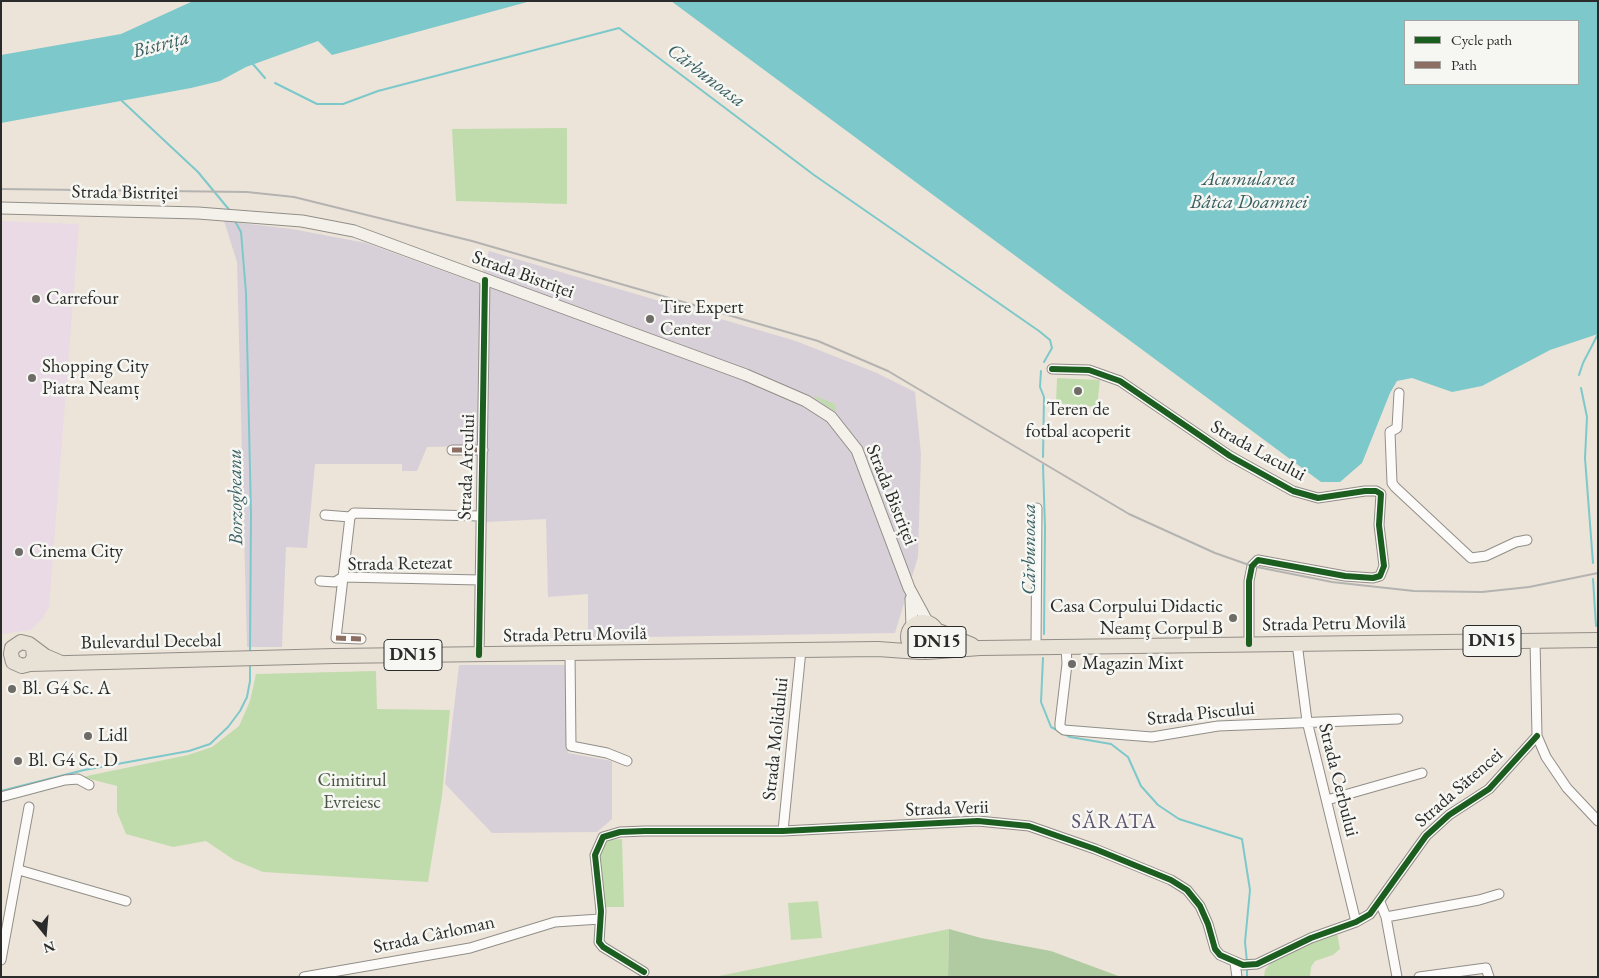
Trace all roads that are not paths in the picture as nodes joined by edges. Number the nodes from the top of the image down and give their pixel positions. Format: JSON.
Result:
{"nodes":[{"id":1,"x":1,"y":208,"type":"edge"},
{"id":2,"x":485,"y":280,"type":"junction"},
{"id":3,"x":1052,"y":369,"type":"dead end"},
{"id":4,"x":1399,"y":393,"type":"dead end"},
{"id":5,"x":452,"y":450,"type":"dead end"},
{"id":6,"x":483,"y":450,"type":"junction"},
{"id":7,"x":1395,"y":487,"type":"junction"},
{"id":8,"x":1381,"y":494,"type":"junction"},
{"id":9,"x":1037,"y":508,"type":"dead end"},
{"id":10,"x":325,"y":515,"type":"dead end"},
{"id":11,"x":480,"y":516,"type":"junction"},
{"id":12,"x":350,"y":517,"type":"junction"},
{"id":13,"x":1527,"y":540,"type":"dead end"},
{"id":14,"x":343,"y":577,"type":"junction"},
{"id":15,"x":480,"y":580,"type":"junction"},
{"id":16,"x":320,"y":581,"type":"dead end"},
{"id":17,"x":909,"y":588,"type":"junction"},
{"id":18,"x":932,"y":626,"type":"junction"},
{"id":19,"x":910,"y":631,"type":"junction"},
{"id":20,"x":361,"y":639,"type":"dead end"},
{"id":21,"x":1535,"y":640,"type":"junction"},
{"id":22,"x":1598,"y":640,"type":"edge"},
{"id":23,"x":1297,"y":643,"type":"junction"},
{"id":24,"x":1248,"y":644,"type":"junction"},
{"id":25,"x":1036,"y":647,"type":"junction"},
{"id":26,"x":1066,"y":647,"type":"junction"},
{"id":27,"x":33,"y":648,"type":"junction"},
{"id":28,"x":878,"y":648,"type":"junction"},
{"id":29,"x":980,"y":648,"type":"junction"},
{"id":30,"x":801,"y":650,"type":"junction"},
{"id":31,"x":923,"y":652,"type":"junction"},
{"id":32,"x":7,"y":653,"type":"edge"},
{"id":33,"x":570,"y":653,"type":"junction"},
{"id":34,"x":479,"y":655,"type":"junction"},
{"id":35,"x":250,"y":658,"type":"joint"},
{"id":36,"x":59,"y":662,"type":"junction"},
{"id":37,"x":8,"y":664,"type":"edge"},
{"id":38,"x":30,"y":664,"type":"junction"},
{"id":39,"x":1398,"y":720,"type":"dead end"},
{"id":40,"x":1307,"y":721,"type":"junction"},
{"id":41,"x":1537,"y":736,"type":"junction"},
{"id":42,"x":627,"y":761,"type":"dead end"},
{"id":43,"x":1422,"y":773,"type":"dead end"},
{"id":44,"x":89,"y":785,"type":"dead end"},
{"id":45,"x":1,"y":797,"type":"edge"},
{"id":46,"x":1327,"y":800,"type":"junction"},
{"id":47,"x":29,"y":807,"type":"dead end"},
{"id":48,"x":1598,"y":821,"type":"edge"},
{"id":49,"x":784,"y":832,"type":"junction"},
{"id":50,"x":19,"y":870,"type":"junction"},
{"id":51,"x":1499,"y":894,"type":"dead end"},
{"id":52,"x":126,"y":901,"type":"dead end"},
{"id":53,"x":1380,"y":902,"type":"junction"},
{"id":54,"x":1386,"y":916,"type":"junction"},
{"id":55,"x":600,"y":919,"type":"junction"},
{"id":56,"x":1356,"y":922,"type":"junction"},
{"id":57,"x":1,"y":960,"type":"edge"},
{"id":58,"x":1243,"y":965,"type":"junction"},
{"id":59,"x":644,"y":972,"type":"dead end"},
{"id":60,"x":310,"y":976,"type":"edge"},
{"id":61,"x":1237,"y":977,"type":"edge"},
{"id":62,"x":1397,"y":977,"type":"edge"},
{"id":63,"x":1419,"y":977,"type":"edge"},
{"id":64,"x":1489,"y":977,"type":"edge"}],
"edges":[{"from":1,"to":2,"type":"main road","name":"Strada Bistriței"},
{"from":2,"to":6,"type":"street","name":"Strada Arcului"},
{"from":2,"to":17,"type":"main road","name":"Strada Bistriței"},
{"from":3,"to":8,"type":"street","name":"Strada Lacului"},
{"from":4,"to":7,"type":"street"},
{"from":5,"to":6,"type":"street"},
{"from":6,"to":11,"type":"street","name":"Strada Arcului"},
{"from":7,"to":8,"type":"street"},
{"from":7,"to":13,"type":"street"},
{"from":8,"to":24,"type":"street"},
{"from":9,"to":25,"type":"street"},
{"from":10,"to":12,"type":"street"},
{"from":11,"to":12,"type":"street"},
{"from":11,"to":15,"type":"street","name":"Strada Arcului"},
{"from":12,"to":14,"type":"street"},
{"from":14,"to":15,"type":"street","name":"Strada Retezat"},
{"from":14,"to":16,"type":"street","name":"Strada Retezat"},
{"from":14,"to":20,"type":"street"},
{"from":15,"to":34,"type":"street","name":"Strada Arcului"},
{"from":17,"to":18,"type":"main road","name":"Strada Bistriței"},
{"from":17,"to":19,"type":"main road","name":"Strada Bistriței"},
{"from":18,"to":19,"type":"main road","number":"DN15"},
{"from":18,"to":29,"type":"main road","name":"Strada Petru Movilă","number":"DN15"},
{"from":18,"to":31,"type":"main road","number":"DN15"},
{"from":19,"to":28,"type":"main road","name":"Strada Petru Movilă","number":"DN15"},
{"from":19,"to":31,"type":"main road","number":"DN15"},
{"from":21,"to":22,"type":"main road","name":"Strada Petru Movilă","number":"DN15"},
{"from":21,"to":23,"type":"main road","name":"Strada Petru Movilă","number":"DN15"},
{"from":21,"to":41,"type":"street"},
{"from":23,"to":24,"type":"main road","name":"Strada Petru Movilă","number":"DN15"},
{"from":23,"to":40,"type":"street","name":"Strada Cerbului"},
{"from":24,"to":26,"type":"main road","name":"Strada Petru Movilă","number":"DN15"},
{"from":25,"to":26,"type":"main road","name":"Strada Petru Movilă","number":"DN15"},
{"from":25,"to":29,"type":"main road","name":"Strada Petru Movilă","number":"DN15"},
{"from":26,"to":40,"type":"street","name":"Strada Piscului"},
{"from":27,"to":32,"type":"main road","number":"DN15"},
{"from":27,"to":36,"type":"main road","name":"Bulevardul Decebal","number":"DN15"},
{"from":27,"to":38,"type":"main road"},
{"from":28,"to":30,"type":"main road","name":"Strada Petru Movilă","number":"DN15"},
{"from":28,"to":31,"type":"main road","name":"Strada Petru Movilă","number":"DN15"},
{"from":29,"to":31,"type":"main road","name":"Strada Petru Movilă","number":"DN15"},
{"from":30,"to":33,"type":"main road","name":"Strada Petru Movilă","number":"DN15"},
{"from":30,"to":49,"type":"street","name":"Strada Molidului"},
{"from":32,"to":37,"type":"main road","number":"DN15"},
{"from":33,"to":34,"type":"main road","name":"Strada Petru Movilă","number":"DN15"},
{"from":33,"to":42,"type":"street"},
{"from":34,"to":35,"type":"main road","name":"Strada Petru Movilă","number":"DN15"},
{"from":35,"to":36,"type":"main road","name":"Bulevardul Decebal","number":"DN15"},
{"from":36,"to":38,"type":"main road","name":"Bulevardul Decebal","number":"DN15"},
{"from":37,"to":38,"type":"main road","number":"DN15"},
{"from":39,"to":40,"type":"street","name":"Strada Piscului"},
{"from":40,"to":46,"type":"street","name":"Strada Cerbului"},
{"from":41,"to":48,"type":"street"},
{"from":41,"to":53,"type":"street","name":"Strada Sătencei"},
{"from":43,"to":46,"type":"street"},
{"from":44,"to":45,"type":"street"},
{"from":46,"to":56,"type":"street","name":"Strada Cerbului"},
{"from":47,"to":50,"type":"street"},
{"from":49,"to":55,"type":"street","name":"Strada Verii"},
{"from":49,"to":58,"type":"street","name":"Strada Verii"},
{"from":50,"to":52,"type":"street"},
{"from":50,"to":57,"type":"street"},
{"from":51,"to":54,"type":"street"},
{"from":53,"to":54,"type":"street"},
{"from":53,"to":56,"type":"street"},
{"from":54,"to":62,"type":"street"},
{"from":55,"to":59,"type":"street","name":"Strada Verii"},
{"from":55,"to":60,"type":"street","name":"Strada Cârloman"},
{"from":56,"to":58,"type":"street"},
{"from":58,"to":61,"type":"street"},
{"from":63,"to":64,"type":"street"}]}
